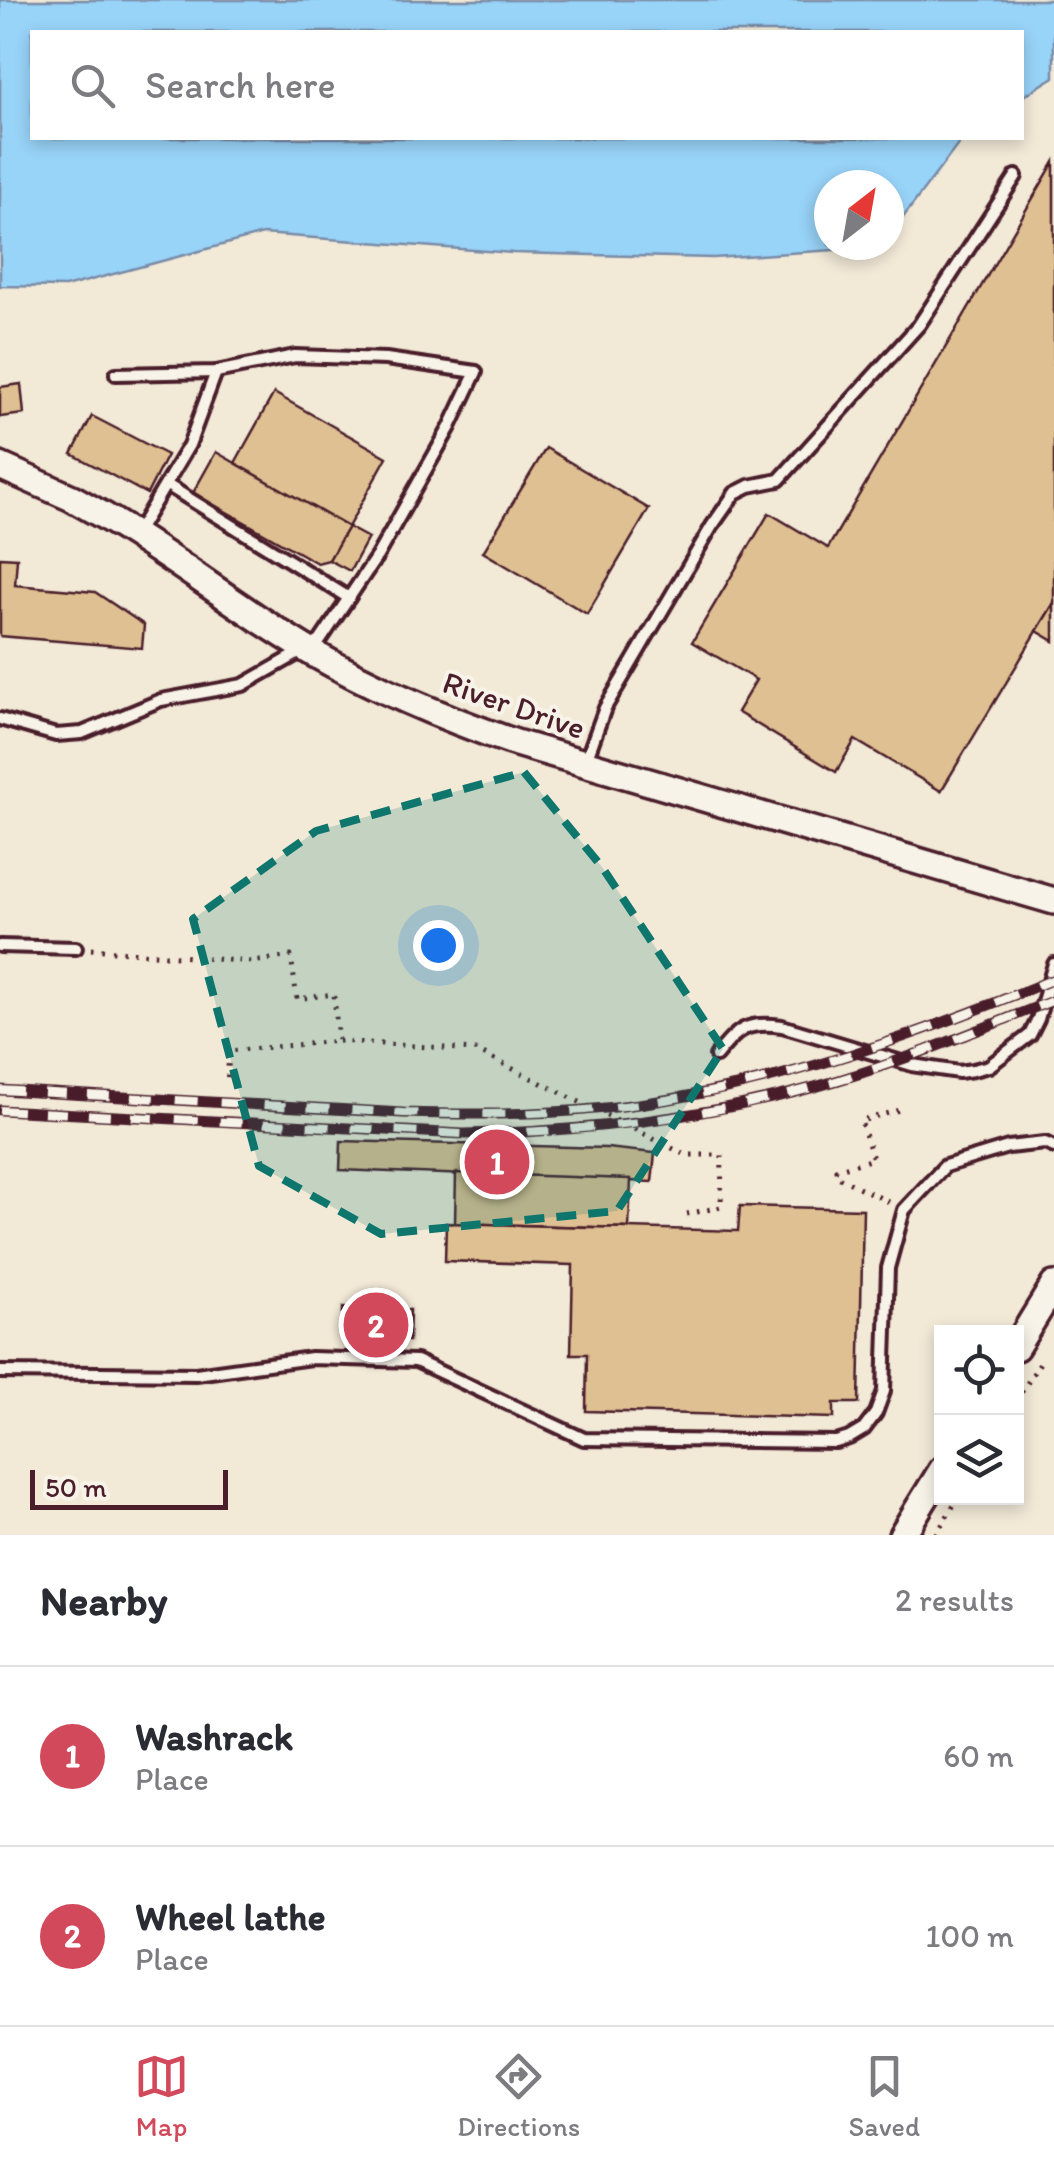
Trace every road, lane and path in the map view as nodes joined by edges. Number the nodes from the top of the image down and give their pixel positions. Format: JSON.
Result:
{"nodes":[{"id":1,"x":1016,"y":176,"type":"dead end"},
{"id":2,"x":216,"y":372,"type":"junction"},
{"id":3,"x":116,"y":374,"type":"dead end"},
{"id":4,"x":0,"y":466,"type":"edge"},
{"id":5,"x":167,"y":485,"type":"junction"},
{"id":6,"x":136,"y":535,"type":"junction"},
{"id":7,"x":349,"y":598,"type":"junction"},
{"id":8,"x":307,"y":649,"type":"junction"},
{"id":9,"x":0,"y":719,"type":"edge"},
{"id":10,"x":585,"y":764,"type":"junction"},
{"id":11,"x":1054,"y":901,"type":"edge"},
{"id":12,"x":0,"y":946,"type":"edge"},
{"id":13,"x":76,"y":948,"type":"joint"},
{"id":14,"x":1054,"y":964,"type":"edge"},
{"id":15,"x":338,"y":1041,"type":"junction"},
{"id":16,"x":716,"y":1056,"type":"dead end"},
{"id":17,"x":227,"y":1085,"type":"dead end"},
{"id":18,"x":899,"y":1110,"type":"dead end"},
{"id":19,"x":1054,"y":1147,"type":"edge"},
{"id":20,"x":904,"y":1210,"type":"junction"},
{"id":21,"x":687,"y":1214,"type":"dead end"},
{"id":22,"x":1054,"y":1285,"type":"edge"},
{"id":23,"x":1024,"y":1334,"type":"edge"},
{"id":24,"x":1044,"y":1354,"type":"dead end"},
{"id":25,"x":0,"y":1372,"type":"edge"},
{"id":26,"x":1024,"y":1388,"type":"edge"},
{"id":27,"x":934,"y":1483,"type":"edge"},
{"id":28,"x":954,"y":1505,"type":"edge"},
{"id":29,"x":902,"y":1535,"type":"edge"},
{"id":30,"x":936,"y":1535,"type":"edge"}],
"edges":[{"from":1,"to":10,"type":"lane"},
{"from":2,"to":3,"type":"lane"},
{"from":2,"to":5,"type":"lane"},
{"from":2,"to":7,"type":"lane"},
{"from":4,"to":6,"type":"street","name":"River Drive"},
{"from":5,"to":6,"type":"lane"},
{"from":5,"to":7,"type":"lane"},
{"from":6,"to":8,"type":"street","name":"River Drive"},
{"from":7,"to":8,"type":"lane"},
{"from":8,"to":9,"type":"lane"},
{"from":8,"to":10,"type":"street","name":"River Drive"},
{"from":10,"to":11,"type":"street","name":"River Drive"},
{"from":12,"to":13,"type":"lane"},
{"from":13,"to":15,"type":"path"},
{"from":14,"to":16,"type":"lane"},
{"from":15,"to":17,"type":"path"},
{"from":15,"to":21,"type":"path"},
{"from":18,"to":20,"type":"path"},
{"from":19,"to":20,"type":"lane"},
{"from":20,"to":25,"type":"lane"},
{"from":22,"to":23,"type":"street"},
{"from":24,"to":26,"type":"path"},
{"from":27,"to":29,"type":"street"},
{"from":28,"to":30,"type":"path"}]}
